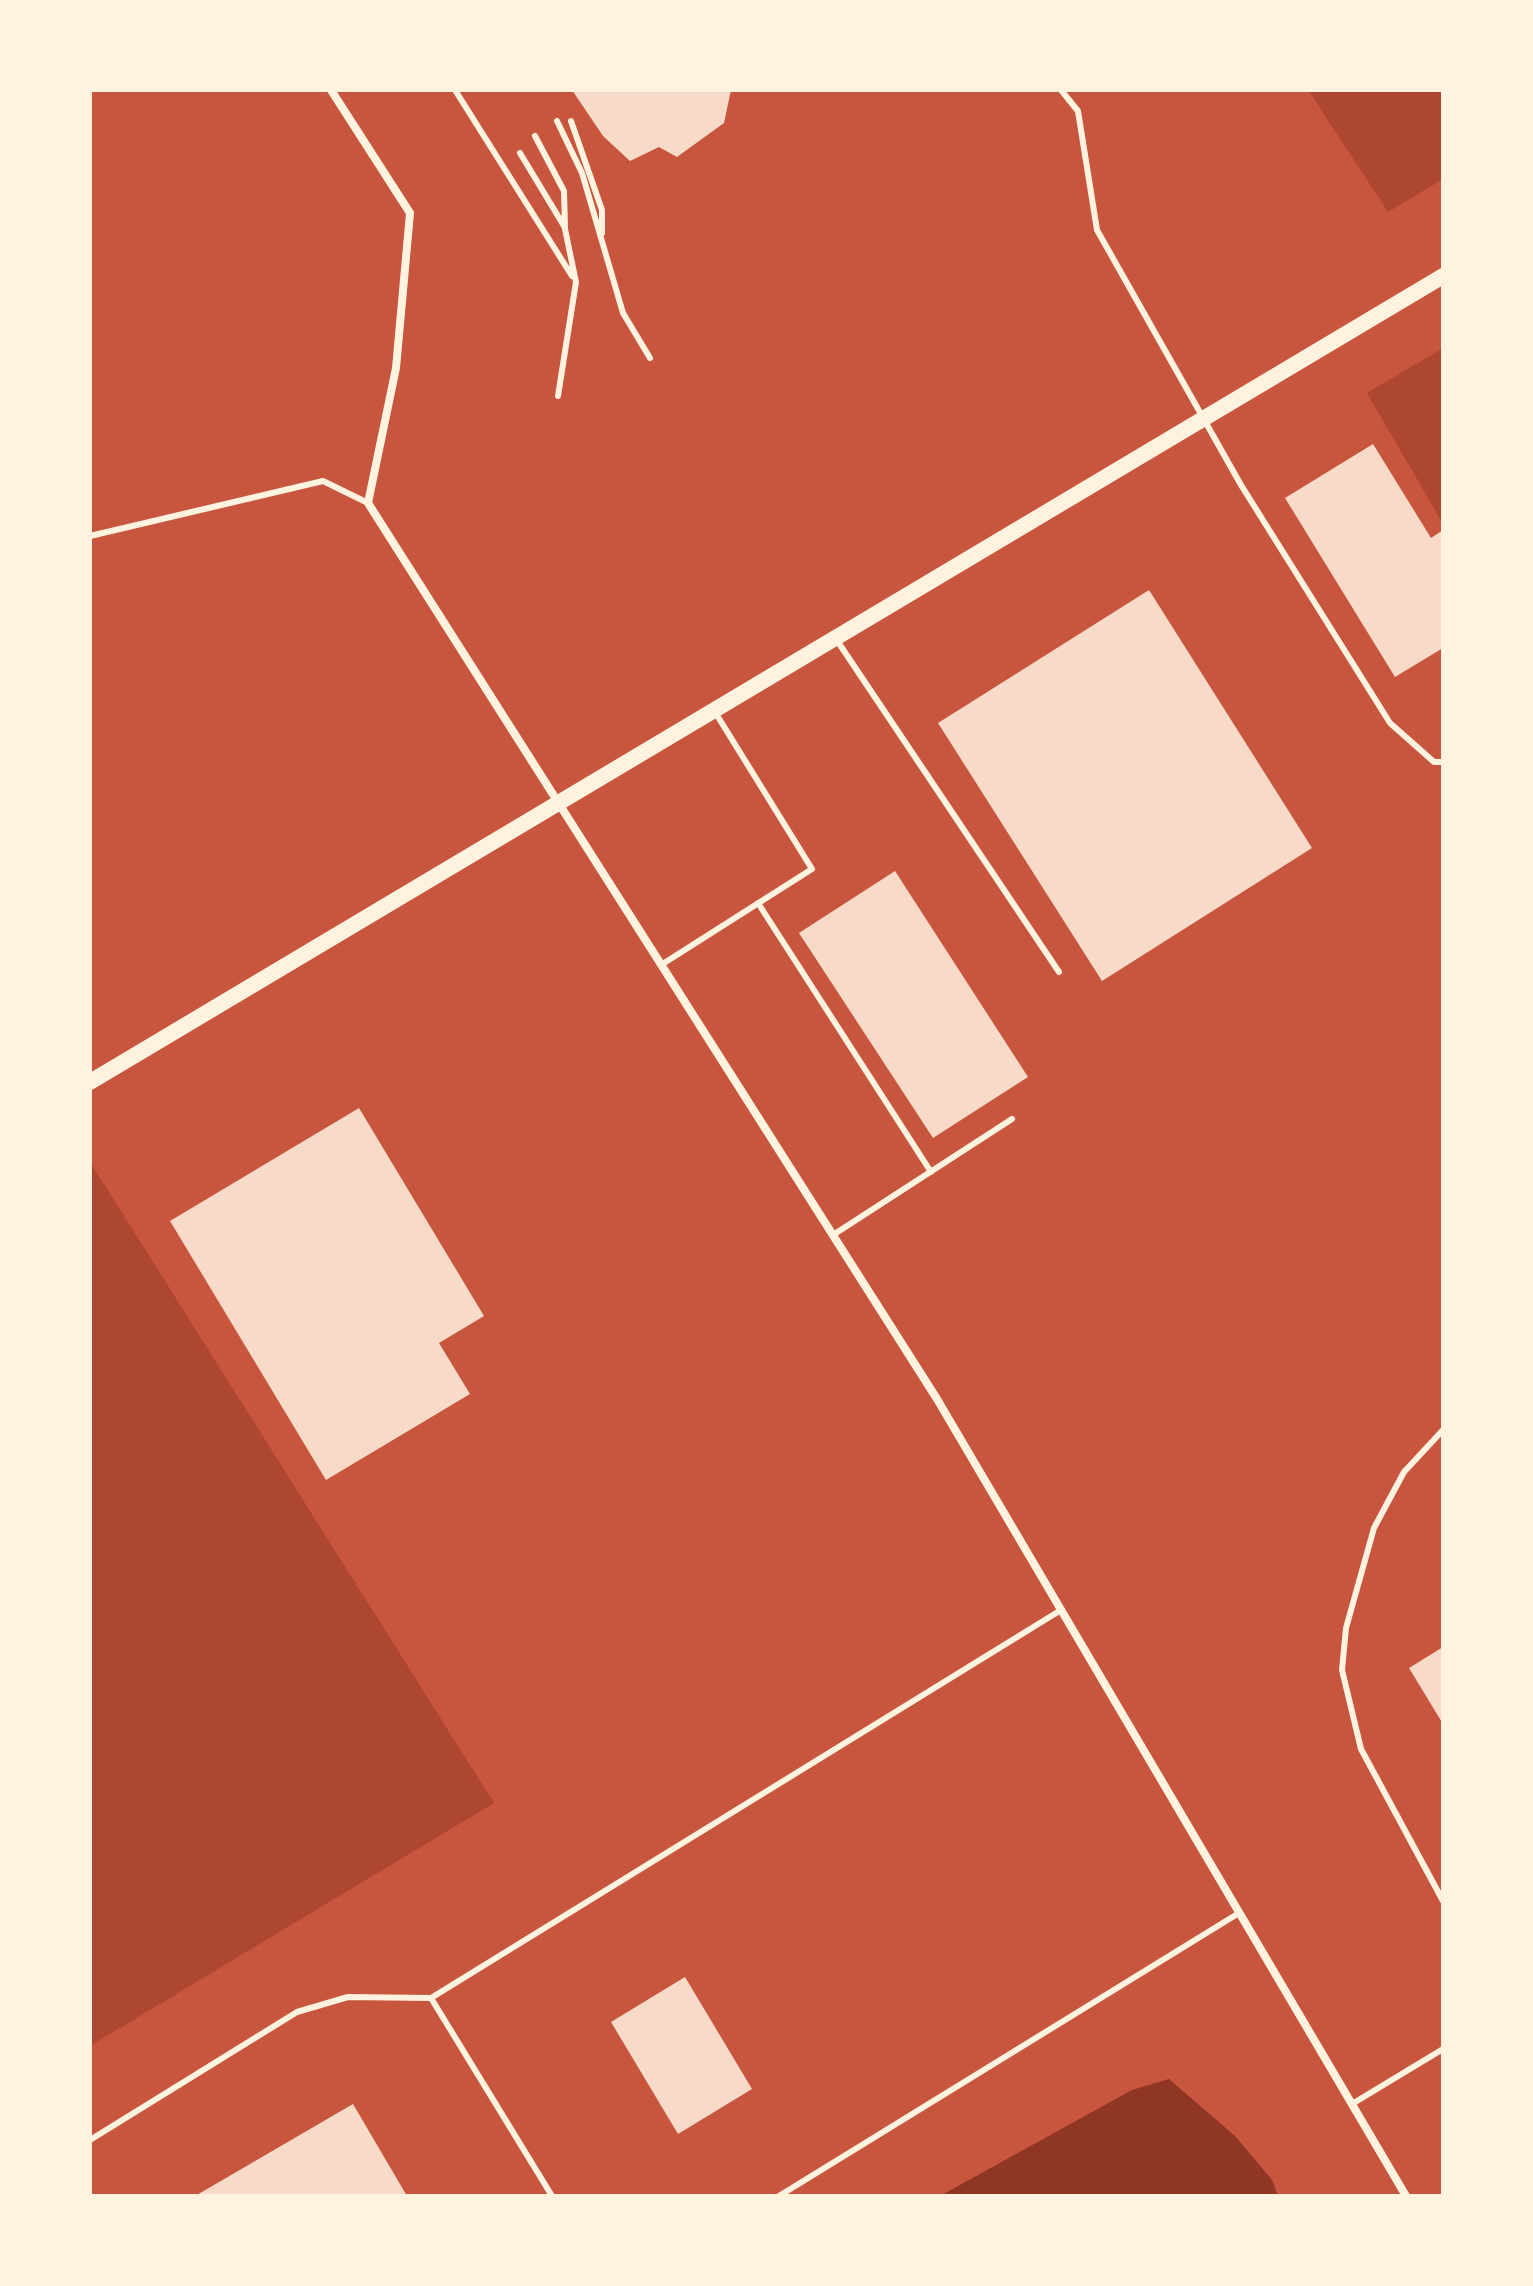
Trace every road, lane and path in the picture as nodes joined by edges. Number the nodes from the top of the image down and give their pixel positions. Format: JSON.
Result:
{"nodes":[{"id":1,"x":331,"y":90,"type":"edge"},
{"id":2,"x":455,"y":90,"type":"edge"},
{"id":3,"x":1061,"y":90,"type":"edge"},
{"id":4,"x":557,"y":121,"type":"dead end"},
{"id":5,"x":571,"y":121,"type":"dead end"},
{"id":6,"x":535,"y":136,"type":"dead end"},
{"id":7,"x":520,"y":153,"type":"dead end"},
{"id":8,"x":565,"y":229,"type":"junction"},
{"id":9,"x":602,"y":240,"type":"junction"},
{"id":10,"x":1443,"y":276,"type":"edge"},
{"id":11,"x":576,"y":282,"type":"junction"},
{"id":12,"x":650,"y":358,"type":"dead end"},
{"id":13,"x":558,"y":396,"type":"dead end"},
{"id":14,"x":1204,"y":419,"type":"junction"},
{"id":15,"x":368,"y":503,"type":"junction"},
{"id":16,"x":90,"y":536,"type":"edge"},
{"id":17,"x":836,"y":639,"type":"junction"},
{"id":18,"x":715,"y":712,"type":"junction"},
{"id":19,"x":1443,"y":762,"type":"edge"},
{"id":20,"x":559,"y":805,"type":"junction"},
{"id":21,"x":758,"y":903,"type":"junction"},
{"id":22,"x":661,"y":965,"type":"junction"},
{"id":23,"x":1059,"y":972,"type":"dead end"},
{"id":24,"x":90,"y":1082,"type":"edge"},
{"id":25,"x":1012,"y":1119,"type":"dead end"},
{"id":26,"x":931,"y":1172,"type":"junction"},
{"id":27,"x":833,"y":1235,"type":"junction"},
{"id":28,"x":1443,"y":1430,"type":"edge"},
{"id":29,"x":1061,"y":1610,"type":"junction"},
{"id":30,"x":1443,"y":1901,"type":"edge"},
{"id":31,"x":1239,"y":1913,"type":"junction"},
{"id":32,"x":431,"y":1998,"type":"junction"},
{"id":33,"x":1443,"y":2049,"type":"edge"},
{"id":34,"x":1352,"y":2104,"type":"junction"},
{"id":35,"x":90,"y":2140,"type":"edge"},
{"id":36,"x":552,"y":2196,"type":"edge"},
{"id":37,"x":779,"y":2196,"type":"edge"},
{"id":38,"x":1406,"y":2196,"type":"edge"}],
"edges":[{"from":1,"to":15,"type":"street"},
{"from":2,"to":11,"type":"lane"},
{"from":3,"to":14,"type":"lane"},
{"from":4,"to":9,"type":"lane"},
{"from":5,"to":9,"type":"lane"},
{"from":6,"to":8,"type":"lane"},
{"from":7,"to":8,"type":"lane"},
{"from":8,"to":11,"type":"lane"},
{"from":9,"to":12,"type":"lane"},
{"from":10,"to":14,"type":"main road"},
{"from":11,"to":13,"type":"lane"},
{"from":14,"to":17,"type":"main road"},
{"from":14,"to":19,"type":"lane"},
{"from":15,"to":16,"type":"lane"},
{"from":15,"to":20,"type":"street"},
{"from":17,"to":18,"type":"main road"},
{"from":17,"to":23,"type":"lane"},
{"from":18,"to":20,"type":"main road"},
{"from":18,"to":21,"type":"lane"},
{"from":20,"to":22,"type":"street"},
{"from":20,"to":24,"type":"main road"},
{"from":21,"to":22,"type":"lane"},
{"from":21,"to":26,"type":"lane"},
{"from":22,"to":27,"type":"street"},
{"from":25,"to":26,"type":"lane"},
{"from":26,"to":27,"type":"lane"},
{"from":27,"to":29,"type":"street"},
{"from":28,"to":30,"type":"lane"},
{"from":29,"to":31,"type":"street"},
{"from":29,"to":32,"type":"lane"},
{"from":31,"to":34,"type":"street"},
{"from":31,"to":37,"type":"lane"},
{"from":32,"to":35,"type":"lane"},
{"from":32,"to":36,"type":"lane"},
{"from":33,"to":34,"type":"lane"},
{"from":34,"to":38,"type":"street"}]}
